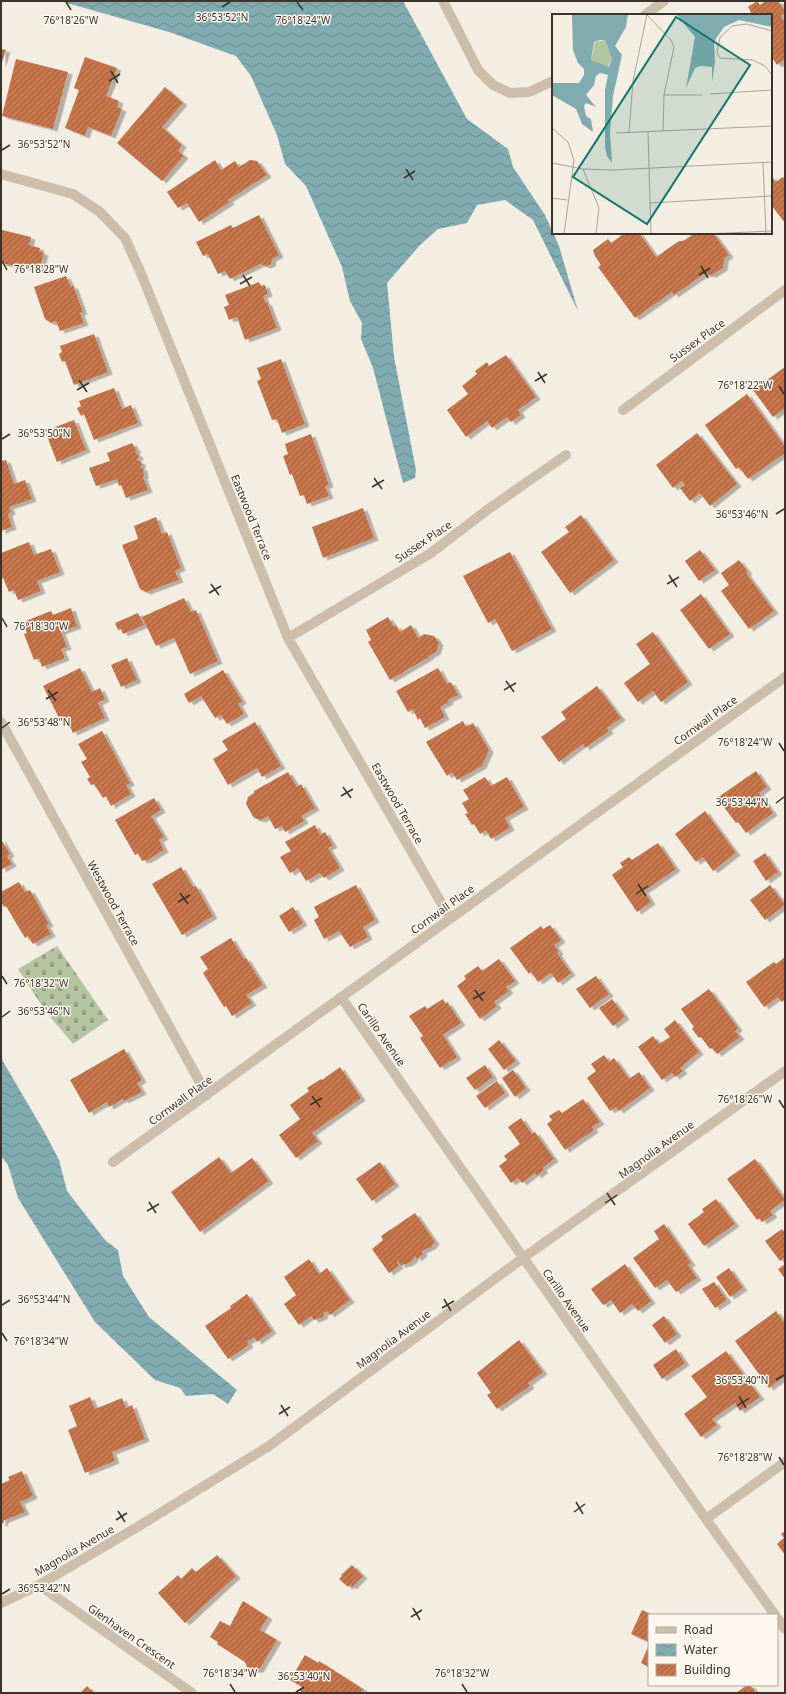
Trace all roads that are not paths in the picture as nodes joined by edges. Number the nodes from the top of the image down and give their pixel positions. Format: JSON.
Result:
{"nodes":[{"id":1,"x":442,"y":1,"type":"edge"},
{"id":2,"x":664,"y":1,"type":"edge"},
{"id":3,"x":646,"y":14,"type":"edge"},
{"id":4,"x":552,"y":81,"type":"edge"},
{"id":5,"x":1,"y":174,"type":"edge"},
{"id":6,"x":785,"y":290,"type":"edge"},
{"id":7,"x":623,"y":410,"type":"dead end"},
{"id":8,"x":566,"y":455,"type":"dead end"},
{"id":9,"x":288,"y":638,"type":"junction"},
{"id":10,"x":785,"y":677,"type":"edge"},
{"id":11,"x":1,"y":722,"type":"edge"},
{"id":12,"x":450,"y":918,"type":"junction"},
{"id":13,"x":341,"y":997,"type":"junction"},
{"id":14,"x":785,"y":1071,"type":"edge"},
{"id":15,"x":207,"y":1094,"type":"junction"},
{"id":16,"x":114,"y":1162,"type":"dead end"},
{"id":17,"x":523,"y":1258,"type":"junction"},
{"id":18,"x":785,"y":1462,"type":"edge"},
{"id":19,"x":706,"y":1519,"type":"junction"},
{"id":20,"x":39,"y":1585,"type":"junction"},
{"id":21,"x":1,"y":1603,"type":"edge"},
{"id":22,"x":774,"y":1614,"type":"edge"},
{"id":23,"x":778,"y":1619,"type":"edge"},
{"id":24,"x":785,"y":1629,"type":"edge"},
{"id":25,"x":192,"y":1693,"type":"edge"}],
"edges":[{"from":1,"to":4,"type":"street"},
{"from":2,"to":3,"type":"street"},
{"from":5,"to":9,"type":"street","name":"Eastwood Terrace"},
{"from":6,"to":7,"type":"street","name":"Sussex Place"},
{"from":8,"to":9,"type":"street","name":"Sussex Place"},
{"from":9,"to":12,"type":"street","name":"Eastwood Terrace"},
{"from":10,"to":12,"type":"street","name":"Cornwall Place"},
{"from":11,"to":15,"type":"street","name":"Westwood Terrace"},
{"from":12,"to":13,"type":"street","name":"Cornwall Place"},
{"from":13,"to":15,"type":"street","name":"Cornwall Place"},
{"from":13,"to":17,"type":"street","name":"Carillo Avenue"},
{"from":14,"to":17,"type":"street","name":"Magnolia Avenue"},
{"from":15,"to":16,"type":"street","name":"Cornwall Place"},
{"from":17,"to":19,"type":"street","name":"Carillo Avenue"},
{"from":17,"to":20,"type":"street","name":"Magnolia Avenue"},
{"from":18,"to":19,"type":"street"},
{"from":19,"to":22,"type":"street","name":"Carillo Avenue"},
{"from":20,"to":21,"type":"street","name":"Magnolia Avenue"},
{"from":20,"to":25,"type":"street","name":"Glenhaven Crescent"},
{"from":23,"to":24,"type":"street"}]}
